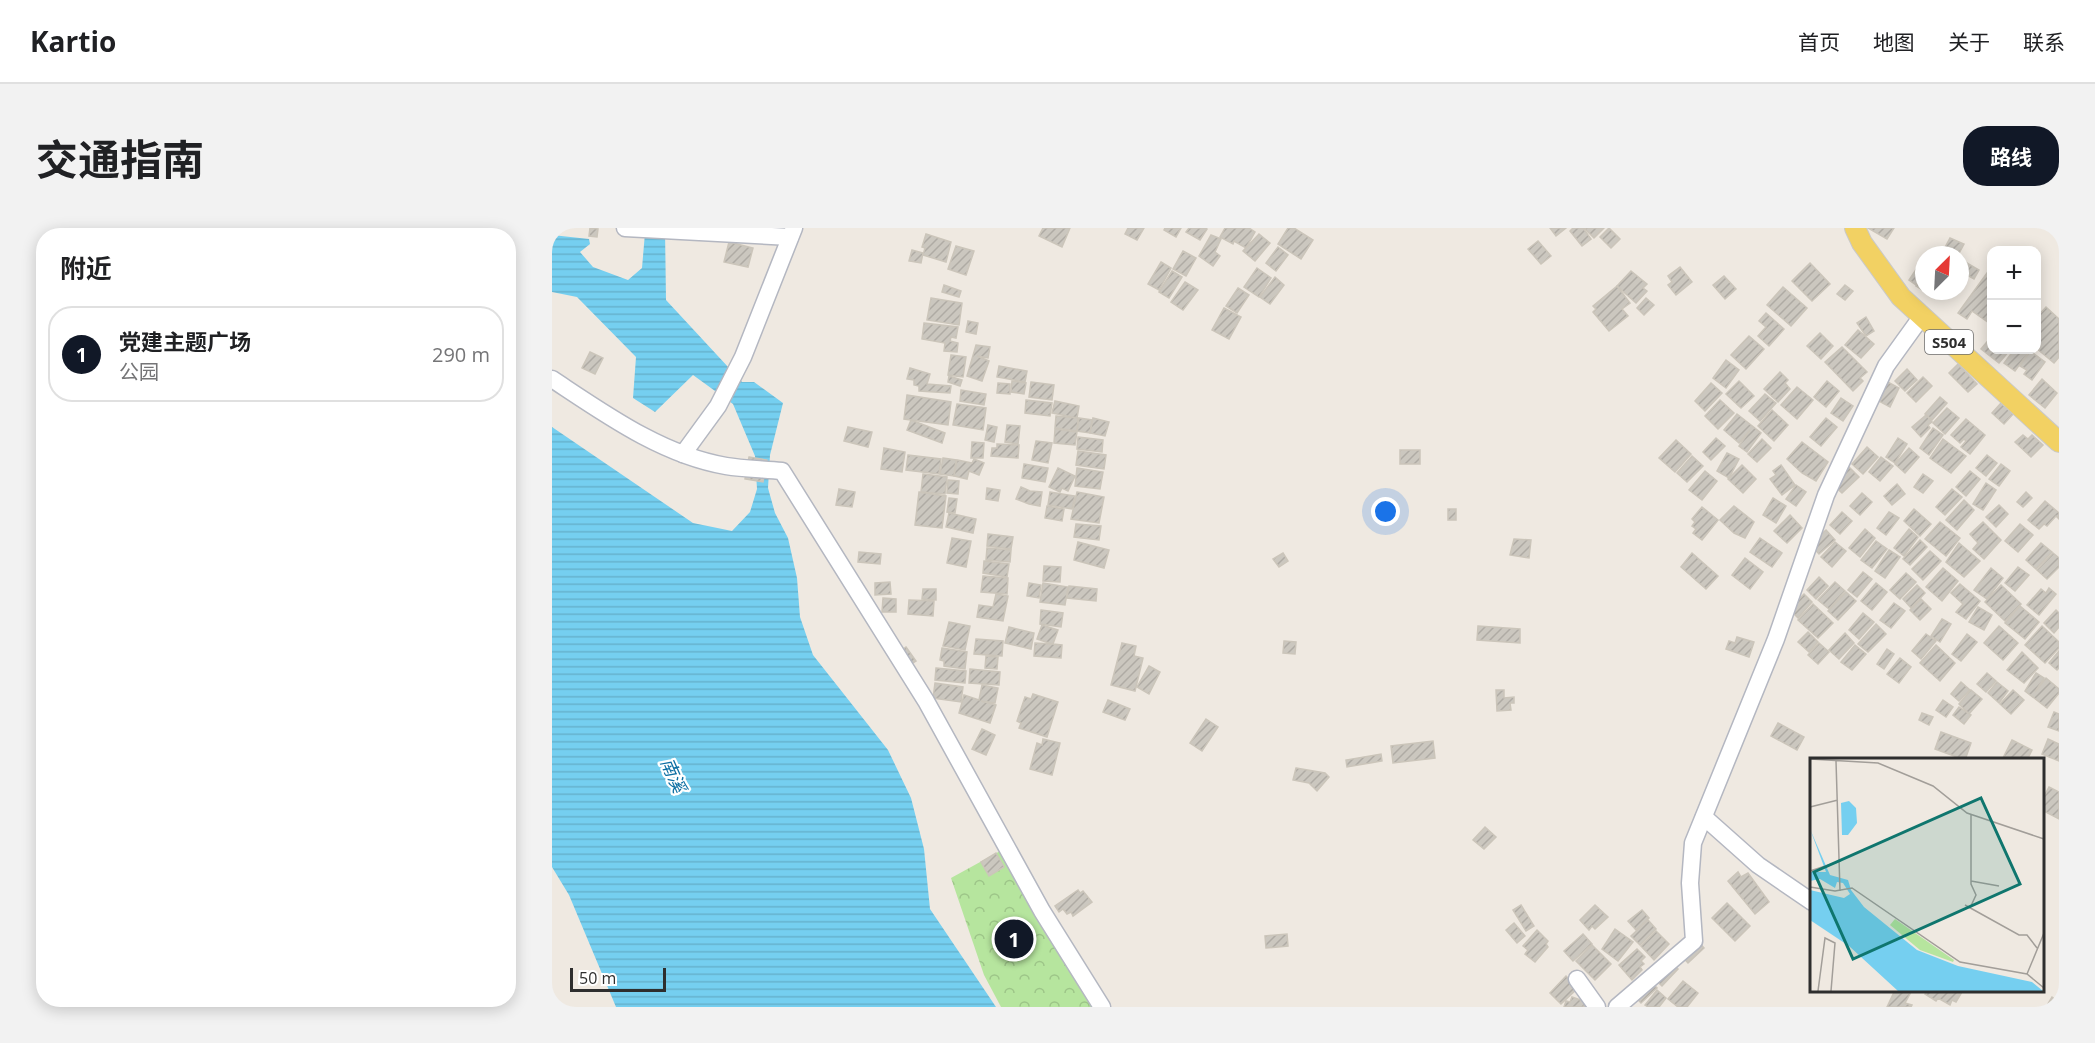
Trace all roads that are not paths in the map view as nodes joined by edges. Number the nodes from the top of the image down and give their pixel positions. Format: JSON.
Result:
{"nodes":[{"id":1,"x":625,"y":228,"type":"edge"},
{"id":2,"x":1855,"y":228,"type":"edge"},
{"id":3,"x":636,"y":229,"type":"edge"},
{"id":4,"x":792,"y":232,"type":"edge"},
{"id":5,"x":1922,"y":316,"type":"junction"},
{"id":6,"x":552,"y":379,"type":"edge"},
{"id":7,"x":2059,"y":442,"type":"edge"},
{"id":8,"x":683,"y":454,"type":"junction"},
{"id":9,"x":1704,"y":817,"type":"junction"},
{"id":10,"x":1810,"y":901,"type":"edge"},
{"id":11,"x":1577,"y":979,"type":"dead end"},
{"id":12,"x":1102,"y":1007,"type":"edge"},
{"id":13,"x":1597,"y":1007,"type":"edge"},
{"id":14,"x":1617,"y":1007,"type":"edge"}],
"edges":[{"from":1,"to":3,"type":"street"},
{"from":2,"to":5,"type":"main road","number":"S504"},
{"from":3,"to":4,"type":"street"},
{"from":4,"to":8,"type":"street"},
{"from":5,"to":7,"type":"main road","number":"S504"},
{"from":5,"to":9,"type":"street"},
{"from":6,"to":8,"type":"street"},
{"from":8,"to":12,"type":"street"},
{"from":9,"to":10,"type":"street"},
{"from":9,"to":14,"type":"street"},
{"from":11,"to":13,"type":"street"}]}
